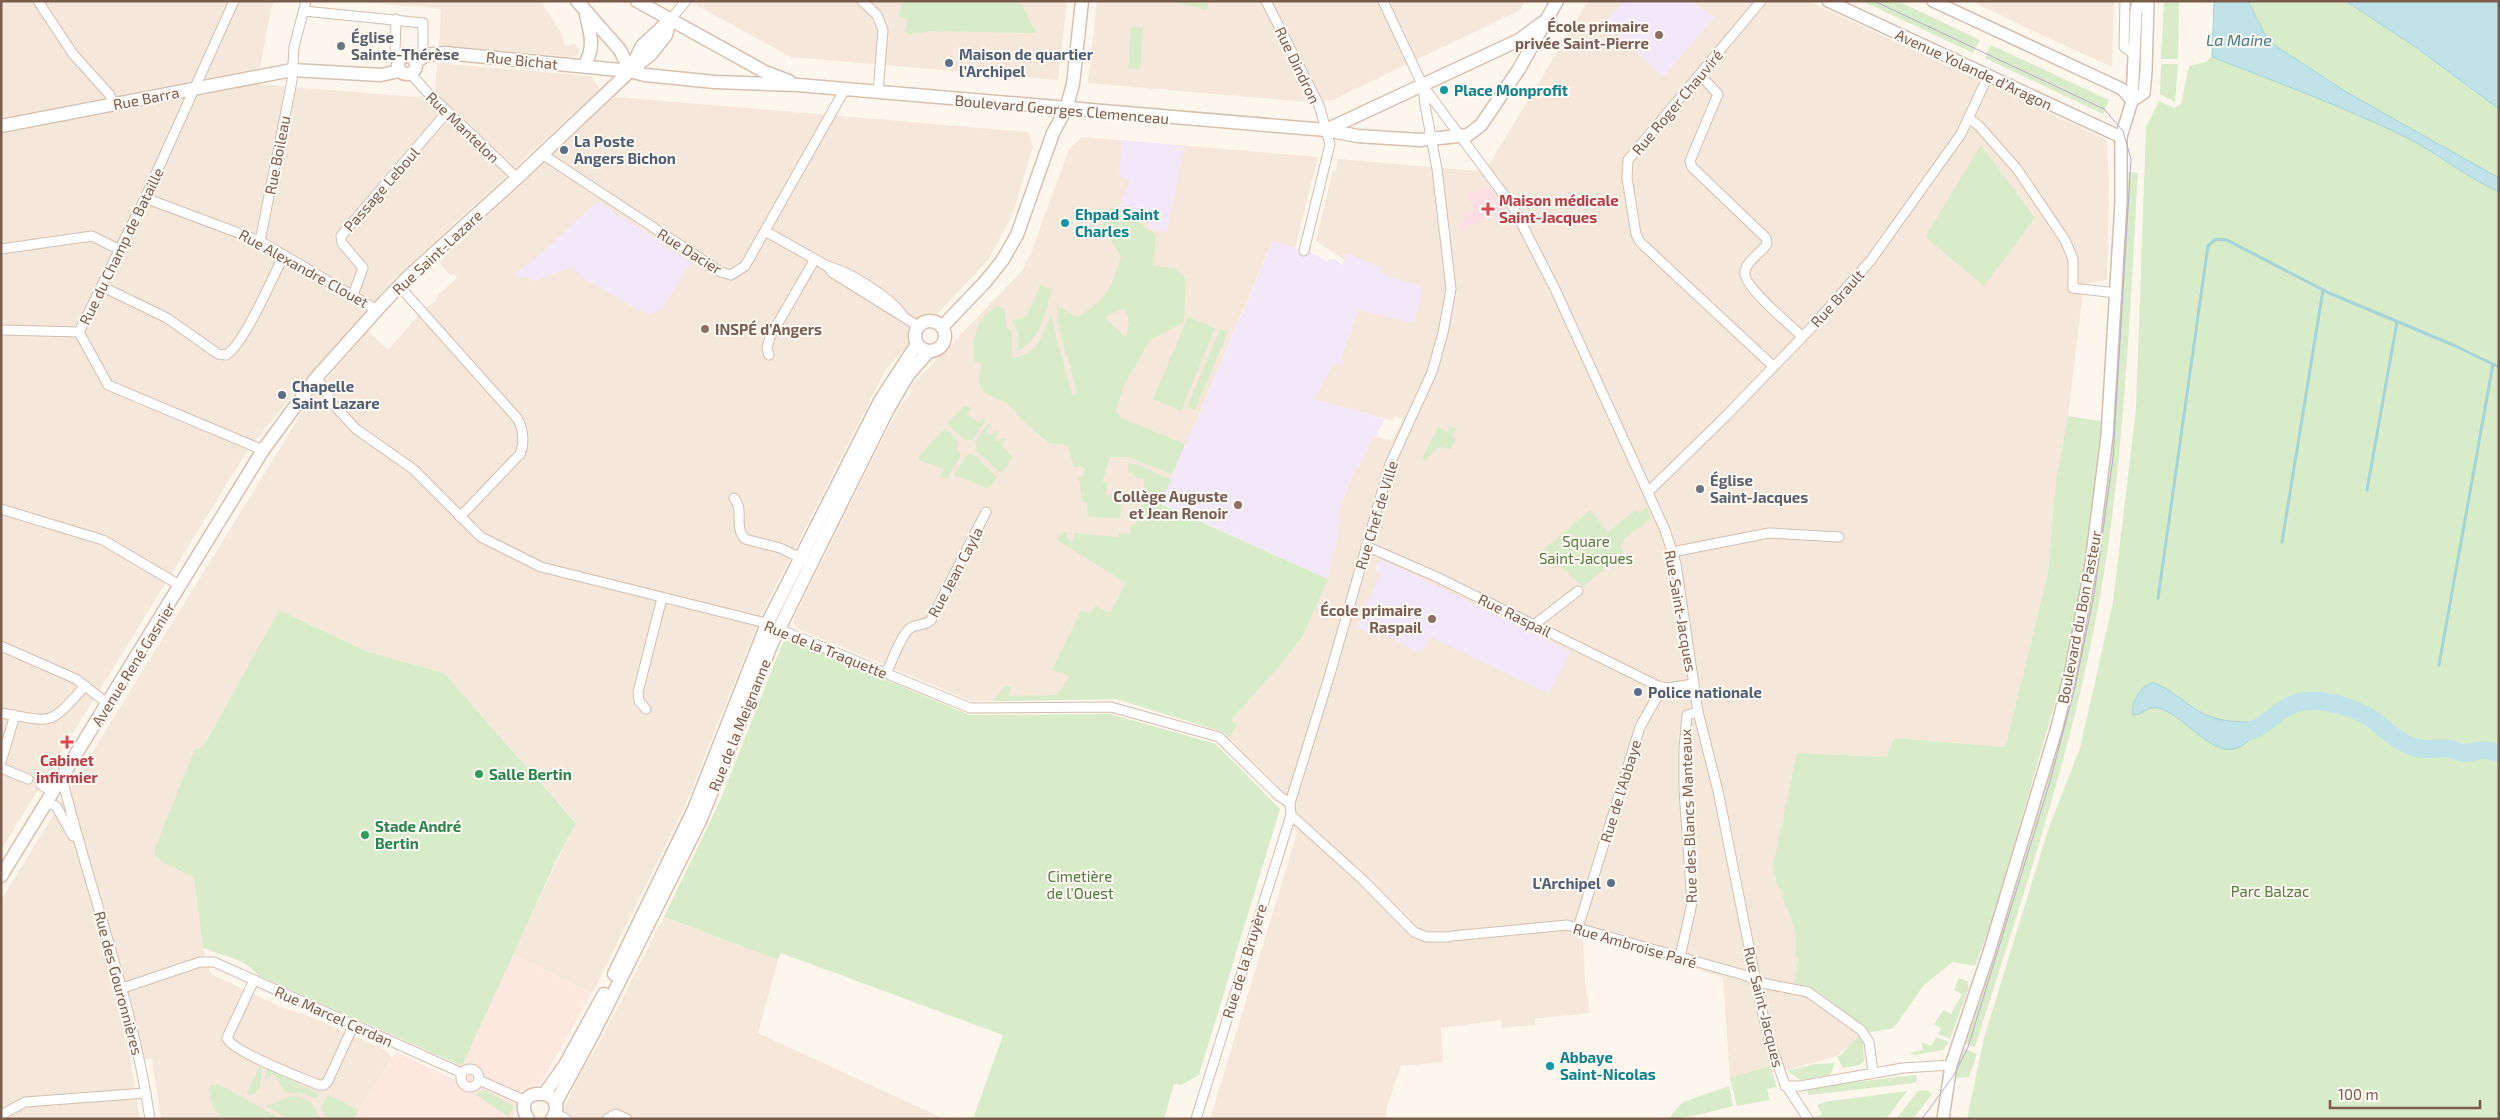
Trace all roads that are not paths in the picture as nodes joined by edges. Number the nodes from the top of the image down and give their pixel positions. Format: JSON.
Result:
{"nodes":[{"id":1,"x":38,"y":1,"type":"edge"},
{"id":2,"x":234,"y":1,"type":"edge"},
{"id":3,"x":306,"y":1,"type":"edge"},
{"id":4,"x":577,"y":1,"type":"edge"},
{"id":5,"x":637,"y":1,"type":"edge"},
{"id":6,"x":686,"y":1,"type":"edge"},
{"id":7,"x":862,"y":1,"type":"edge"},
{"id":8,"x":1082,"y":1,"type":"edge"},
{"id":9,"x":1266,"y":1,"type":"edge"},
{"id":10,"x":1383,"y":1,"type":"edge"},
{"id":11,"x":1557,"y":1,"type":"edge"},
{"id":12,"x":1761,"y":1,"type":"edge"},
{"id":13,"x":1828,"y":1,"type":"edge"},
{"id":14,"x":1933,"y":1,"type":"edge"},
{"id":15,"x":2125,"y":1,"type":"edge"},
{"id":16,"x":2138,"y":1,"type":"edge"},
{"id":17,"x":2148,"y":1,"type":"edge"},
{"id":18,"x":304,"y":11,"type":"junction"},
{"id":19,"x":586,"y":13,"type":"junction"},
{"id":20,"x":396,"y":19,"type":"junction"},
{"id":21,"x":670,"y":20,"type":"junction"},
{"id":22,"x":1546,"y":20,"type":"junction"},
{"id":23,"x":2134,"y":54,"type":"junction"},
{"id":24,"x":410,"y":64,"type":"junction"},
{"id":25,"x":584,"y":66,"type":"junction"},
{"id":26,"x":292,"y":70,"type":"junction"},
{"id":27,"x":630,"y":71,"type":"junction"},
{"id":28,"x":1700,"y":75,"type":"junction"},
{"id":29,"x":1988,"y":76,"type":"junction"},
{"id":30,"x":798,"y":85,"type":"junction"},
{"id":31,"x":1423,"y":86,"type":"junction"},
{"id":32,"x":196,"y":88,"type":"junction"},
{"id":33,"x":846,"y":89,"type":"junction"},
{"id":34,"x":878,"y":93,"type":"junction"},
{"id":35,"x":2132,"y":101,"type":"junction"},
{"id":36,"x":114,"y":104,"type":"junction"},
{"id":37,"x":1066,"y":109,"type":"junction"},
{"id":38,"x":447,"y":112,"type":"junction"},
{"id":39,"x":1969,"y":118,"type":"junction"},
{"id":40,"x":1,"y":126,"type":"edge"},
{"id":41,"x":1326,"y":130,"type":"junction"},
{"id":42,"x":2121,"y":136,"type":"junction"},
{"id":43,"x":1461,"y":137,"type":"junction"},
{"id":44,"x":1432,"y":140,"type":"junction"},
{"id":45,"x":542,"y":154,"type":"junction"},
{"id":46,"x":517,"y":178,"type":"junction"},
{"id":47,"x":145,"y":198,"type":"junction"},
{"id":48,"x":765,"y":231,"type":"junction"},
{"id":49,"x":260,"y":241,"type":"junction"},
{"id":50,"x":1,"y":249,"type":"edge"},
{"id":51,"x":120,"y":250,"type":"junction"},
{"id":52,"x":1304,"y":251,"type":"dead end"},
{"id":53,"x":284,"y":255,"type":"junction"},
{"id":54,"x":815,"y":259,"type":"junction"},
{"id":55,"x":103,"y":287,"type":"junction"},
{"id":56,"x":400,"y":287,"type":"junction"},
{"id":57,"x":2116,"y":293,"type":"junction"},
{"id":58,"x":353,"y":295,"type":"junction"},
{"id":59,"x":377,"y":310,"type":"junction"},
{"id":60,"x":918,"y":326,"type":"junction"},
{"id":61,"x":942,"y":327,"type":"junction"},
{"id":62,"x":1,"y":330,"type":"edge"},
{"id":63,"x":79,"y":332,"type":"junction"},
{"id":64,"x":1802,"y":336,"type":"junction"},
{"id":65,"x":917,"y":344,"type":"junction"},
{"id":66,"x":929,"y":351,"type":"junction"},
{"id":67,"x":769,"y":355,"type":"dead end"},
{"id":68,"x":1773,"y":366,"type":"junction"},
{"id":69,"x":316,"y":378,"type":"junction"},
{"id":70,"x":263,"y":450,"type":"junction"},
{"id":71,"x":1649,"y":491,"type":"junction"},
{"id":72,"x":734,"y":498,"type":"dead end"},
{"id":73,"x":1,"y":509,"type":"edge"},
{"id":74,"x":986,"y":512,"type":"dead end"},
{"id":75,"x":460,"y":517,"type":"junction"},
{"id":76,"x":1839,"y":537,"type":"dead end"},
{"id":77,"x":1366,"y":546,"type":"junction"},
{"id":78,"x":1672,"y":552,"type":"junction"},
{"id":79,"x":807,"y":561,"type":"junction"},
{"id":80,"x":181,"y":586,"type":"junction"},
{"id":81,"x":1578,"y":591,"type":"dead end"},
{"id":82,"x":662,"y":598,"type":"junction"},
{"id":83,"x":1535,"y":624,"type":"junction"},
{"id":84,"x":773,"y":626,"type":"junction"},
{"id":85,"x":1,"y":646,"type":"edge"},
{"id":86,"x":886,"y":673,"type":"junction"},
{"id":87,"x":1693,"y":684,"type":"junction"},
{"id":88,"x":85,"y":686,"type":"junction"},
{"id":89,"x":1662,"y":688,"type":"junction"},
{"id":90,"x":108,"y":704,"type":"junction"},
{"id":91,"x":646,"y":709,"type":"dead end"},
{"id":92,"x":1698,"y":712,"type":"junction"},
{"id":93,"x":1,"y":713,"type":"edge"},
{"id":94,"x":15,"y":716,"type":"junction"},
{"id":95,"x":1,"y":762,"type":"edge"},
{"id":96,"x":1,"y":768,"type":"edge"},
{"id":97,"x":62,"y":778,"type":"junction"},
{"id":98,"x":28,"y":779,"type":"dead end"},
{"id":99,"x":41,"y":785,"type":"dead end"},
{"id":100,"x":50,"y":797,"type":"junction"},
{"id":101,"x":1290,"y":803,"type":"junction"},
{"id":102,"x":1291,"y":815,"type":"junction"},
{"id":103,"x":80,"y":850,"type":"junction"},
{"id":104,"x":1,"y":876,"type":"edge"},
{"id":105,"x":1578,"y":928,"type":"junction"},
{"id":106,"x":1680,"y":958,"type":"junction"},
{"id":107,"x":1755,"y":979,"type":"junction"},
{"id":108,"x":254,"y":980,"type":"junction"},
{"id":109,"x":123,"y":988,"type":"junction"},
{"id":110,"x":354,"y":1024,"type":"junction"},
{"id":111,"x":1951,"y":1065,"type":"junction"},
{"id":112,"x":1873,"y":1072,"type":"junction"},
{"id":113,"x":462,"y":1073,"type":"junction"},
{"id":114,"x":479,"y":1080,"type":"junction"},
{"id":115,"x":1786,"y":1086,"type":"junction"},
{"id":116,"x":146,"y":1093,"type":"junction"},
{"id":117,"x":545,"y":1093,"type":"junction"},
{"id":118,"x":526,"y":1101,"type":"junction"},
{"id":119,"x":557,"y":1114,"type":"edge"},
{"id":120,"x":1,"y":1115,"type":"edge"},
{"id":121,"x":150,"y":1119,"type":"edge"},
{"id":122,"x":528,"y":1119,"type":"edge"},
{"id":123,"x":608,"y":1119,"type":"edge"},
{"id":124,"x":627,"y":1119,"type":"edge"},
{"id":125,"x":1196,"y":1119,"type":"edge"},
{"id":126,"x":1808,"y":1119,"type":"edge"},
{"id":127,"x":1943,"y":1119,"type":"edge"}],
"edges":[{"from":1,"to":36,"type":"street"},
{"from":2,"to":32,"type":"street","name":"Rue du Champ de Bataille"},
{"from":3,"to":18,"type":"street","name":"Rue Boileau"},
{"from":4,"to":19,"type":"main road"},
{"from":5,"to":21,"type":"main road","name":"Boulevard Georges Clemenceau"},
{"from":6,"to":21,"type":"street"},
{"from":7,"to":34,"type":"street"},
{"from":8,"to":37,"type":"main road"},
{"from":9,"to":41,"type":"street","name":"Rue Dindron"},
{"from":10,"to":31,"type":"street"},
{"from":11,"to":22,"type":"main road"},
{"from":12,"to":28,"type":"street","name":"Rue Roger Chauviré"},
{"from":13,"to":29,"type":"street","name":"Avenue Yolande d’Aragon"},
{"from":14,"to":35,"type":"street"},
{"from":15,"to":23,"type":"street"},
{"from":16,"to":23,"type":"street","name":"Boulevard du Bon Pasteur"},
{"from":17,"to":35,"type":"street","name":"Boulevard du Bon Pasteur"},
{"from":18,"to":20,"type":"street"},
{"from":18,"to":26,"type":"street","name":"Rue Boileau"},
{"from":19,"to":25,"type":"main road"},
{"from":19,"to":27,"type":"main road"},
{"from":20,"to":24,"type":"street"},
{"from":20,"to":24,"type":"street"},
{"from":21,"to":27,"type":"main road","name":"Rue Saint-Lazare"},
{"from":21,"to":30,"type":"main road","name":"Boulevard Georges Clemenceau"},
{"from":22,"to":31,"type":"main road"},
{"from":22,"to":43,"type":"main road"},
{"from":23,"to":35,"type":"street","name":"Boulevard du Bon Pasteur"},
{"from":24,"to":25,"type":"main road","name":"Rue Bichat"},
{"from":24,"to":26,"type":"main road","name":"Rue Bichat"},
{"from":24,"to":38,"type":"street","name":"Rue Mantelon"},
{"from":25,"to":27,"type":"main road","name":"Rue Bichat"},
{"from":26,"to":32,"type":"main road","name":"Rue Barra"},
{"from":26,"to":49,"type":"street","name":"Rue Boileau"},
{"from":27,"to":30,"type":"main road","name":"Boulevard Georges Clemenceau"},
{"from":27,"to":45,"type":"main road","name":"Rue Saint-Lazare"},
{"from":28,"to":64,"type":"street"},
{"from":28,"to":68,"type":"street","name":"Rue Roger Chauviré"},
{"from":29,"to":39,"type":"street","name":"Rue Brault"},
{"from":29,"to":42,"type":"street","name":"Avenue Yolande d’Aragon"},
{"from":30,"to":33,"type":"main road","name":"Boulevard Georges Clemenceau"},
{"from":31,"to":41,"type":"main road"},
{"from":31,"to":43,"type":"street"},
{"from":31,"to":44,"type":"street"},
{"from":32,"to":36,"type":"main road","name":"Rue Barra"},
{"from":32,"to":47,"type":"street","name":"Rue du Champ de Bataille"},
{"from":33,"to":34,"type":"main road","name":"Boulevard Georges Clemenceau"},
{"from":33,"to":48,"type":"street","name":"Rue Dacier"},
{"from":34,"to":37,"type":"main road","name":"Boulevard Georges Clemenceau"},
{"from":35,"to":42,"type":"street","name":"Boulevard du Bon Pasteur"},
{"from":36,"to":40,"type":"main road","name":"Rue Barra"},
{"from":37,"to":41,"type":"main road","name":"Boulevard Georges Clemenceau"},
{"from":37,"to":61,"type":"main road"},
{"from":38,"to":46,"type":"street","name":"Rue Mantelon"},
{"from":38,"to":58,"type":"street","name":"Passage Leboul"},
{"from":39,"to":57,"type":"street"},
{"from":39,"to":64,"type":"street","name":"Rue Brault"},
{"from":41,"to":44,"type":"main road"},
{"from":41,"to":52,"type":"street","name":"Rue Dindron"},
{"from":42,"to":57,"type":"street","name":"Boulevard du Bon Pasteur"},
{"from":43,"to":44,"type":"main road"},
{"from":43,"to":71,"type":"street","name":"Rue Saint-Jacques"},
{"from":44,"to":77,"type":"street","name":"Rue Chef de Ville"},
{"from":45,"to":46,"type":"main road","name":"Rue Saint-Lazare"},
{"from":45,"to":48,"type":"street","name":"Rue Dacier"},
{"from":46,"to":56,"type":"main road","name":"Rue Saint-Lazare"},
{"from":47,"to":49,"type":"street","name":"Rue Alexandre Clouet"},
{"from":47,"to":51,"type":"street","name":"Rue du Champ de Bataille"},
{"from":48,"to":54,"type":"street"},
{"from":49,"to":53,"type":"street","name":"Rue Alexandre Clouet"},
{"from":50,"to":51,"type":"street"},
{"from":51,"to":55,"type":"street","name":"Rue du Champ de Bataille"},
{"from":53,"to":55,"type":"street"},
{"from":53,"to":58,"type":"street","name":"Rue Alexandre Clouet"},
{"from":54,"to":60,"type":"street"},
{"from":54,"to":67,"type":"street"},
{"from":55,"to":63,"type":"street","name":"Rue du Champ de Bataille"},
{"from":56,"to":59,"type":"main road","name":"Rue Saint-Lazare"},
{"from":56,"to":75,"type":"street"},
{"from":57,"to":111,"type":"street","name":"Boulevard du Bon Pasteur"},
{"from":58,"to":59,"type":"street","name":"Rue Alexandre Clouet"},
{"from":59,"to":69,"type":"main road","name":"Rue Saint-Lazare"},
{"from":60,"to":61,"type":"main road"},
{"from":60,"to":65,"type":"main road"},
{"from":61,"to":66,"type":"main road"},
{"from":62,"to":63,"type":"street"},
{"from":63,"to":70,"type":"street","name":"Rue du Champ de Bataille"},
{"from":64,"to":68,"type":"street","name":"Rue Brault"},
{"from":65,"to":66,"type":"main road"},
{"from":65,"to":79,"type":"main road","name":"Rue de la Meignanne"},
{"from":66,"to":79,"type":"main road","name":"Rue de la Meignanne"},
{"from":68,"to":71,"type":"street","name":"Rue Brault"},
{"from":69,"to":70,"type":"main road","name":"Rue Saint-Lazare"},
{"from":69,"to":75,"type":"street","name":"Rue de la Traquette"},
{"from":70,"to":80,"type":"main road","name":"Avenue René Gasnier"},
{"from":71,"to":78,"type":"street","name":"Rue Saint-Jacques"},
{"from":72,"to":79,"type":"street"},
{"from":73,"to":80,"type":"street"},
{"from":74,"to":86,"type":"street","name":"Rue Jean Cayla"},
{"from":75,"to":82,"type":"street","name":"Rue de la Traquette"},
{"from":76,"to":78,"type":"street"},
{"from":77,"to":83,"type":"street","name":"Rue Raspail"},
{"from":77,"to":101,"type":"street","name":"Rue Chef de Ville"},
{"from":78,"to":87,"type":"street","name":"Rue Saint-Jacques"},
{"from":79,"to":84,"type":"main road","name":"Rue de la Meignanne"},
{"from":80,"to":90,"type":"main road","name":"Avenue René Gasnier"},
{"from":81,"to":83,"type":"street"},
{"from":82,"to":84,"type":"street","name":"Rue de la Traquette"},
{"from":82,"to":91,"type":"street"},
{"from":83,"to":89,"type":"street","name":"Rue Raspail"},
{"from":84,"to":86,"type":"street","name":"Rue de la Traquette"},
{"from":84,"to":117,"type":"main road","name":"Rue de la Meignanne"},
{"from":84,"to":119,"type":"main road","name":"Rue de la Meignanne"},
{"from":85,"to":88,"type":"street"},
{"from":86,"to":101,"type":"street","name":"Rue de la Traquette"},
{"from":87,"to":89,"type":"street"},
{"from":87,"to":92,"type":"street","name":"Rue Saint-Jacques"},
{"from":88,"to":90,"type":"street"},
{"from":88,"to":94,"type":"street"},
{"from":89,"to":105,"type":"street","name":"Rue de l'Abbaye"},
{"from":90,"to":97,"type":"main road","name":"Avenue René Gasnier"},
{"from":92,"to":106,"type":"street","name":"Rue des Blancs Manteaux"},
{"from":92,"to":107,"type":"street","name":"Rue Saint-Jacques"},
{"from":93,"to":94,"type":"street"},
{"from":94,"to":95,"type":"street"},
{"from":96,"to":98,"type":"street"},
{"from":97,"to":100,"type":"main road","name":"Avenue René Gasnier"},
{"from":97,"to":103,"type":"street","name":"Rue des Gouronnières"},
{"from":99,"to":100,"type":"street","name":"Rue des Gouronnières"},
{"from":100,"to":103,"type":"street","name":"Rue des Gouronnières"},
{"from":100,"to":104,"type":"main road","name":"Avenue René Gasnier"},
{"from":101,"to":102,"type":"street","name":"Rue de la Bruyère"},
{"from":102,"to":105,"type":"street","name":"Rue Ambroise Paré"},
{"from":102,"to":125,"type":"street","name":"Rue de la Bruyère"},
{"from":103,"to":109,"type":"street","name":"Rue des Gouronnières"},
{"from":105,"to":106,"type":"street","name":"Rue Ambroise Paré"},
{"from":106,"to":107,"type":"street","name":"Rue Ambroise Paré"},
{"from":107,"to":112,"type":"street","name":"Rue Ambroise Paré"},
{"from":107,"to":115,"type":"street","name":"Rue Saint-Jacques"},
{"from":108,"to":109,"type":"street","name":"Rue Marcel Cerdan"},
{"from":108,"to":110,"type":"street","name":"Rue Marcel Cerdan"},
{"from":108,"to":110,"type":"street"},
{"from":109,"to":116,"type":"street","name":"Rue des Gouronnières"},
{"from":110,"to":113,"type":"street","name":"Rue Marcel Cerdan"},
{"from":111,"to":112,"type":"street"},
{"from":111,"to":127,"type":"street","name":"Boulevard du Bon Pasteur"},
{"from":112,"to":115,"type":"street"},
{"from":113,"to":114,"type":"street"},
{"from":113,"to":114,"type":"street"},
{"from":114,"to":118,"type":"street"},
{"from":115,"to":126,"type":"street","name":"Rue Saint-Jacques"},
{"from":116,"to":120,"type":"street"},
{"from":116,"to":121,"type":"street","name":"Rue des Gouronnières"},
{"from":117,"to":118,"type":"main road"},
{"from":117,"to":119,"type":"main road"},
{"from":118,"to":122,"type":"main road"},
{"from":123,"to":124,"type":"street"}]}
